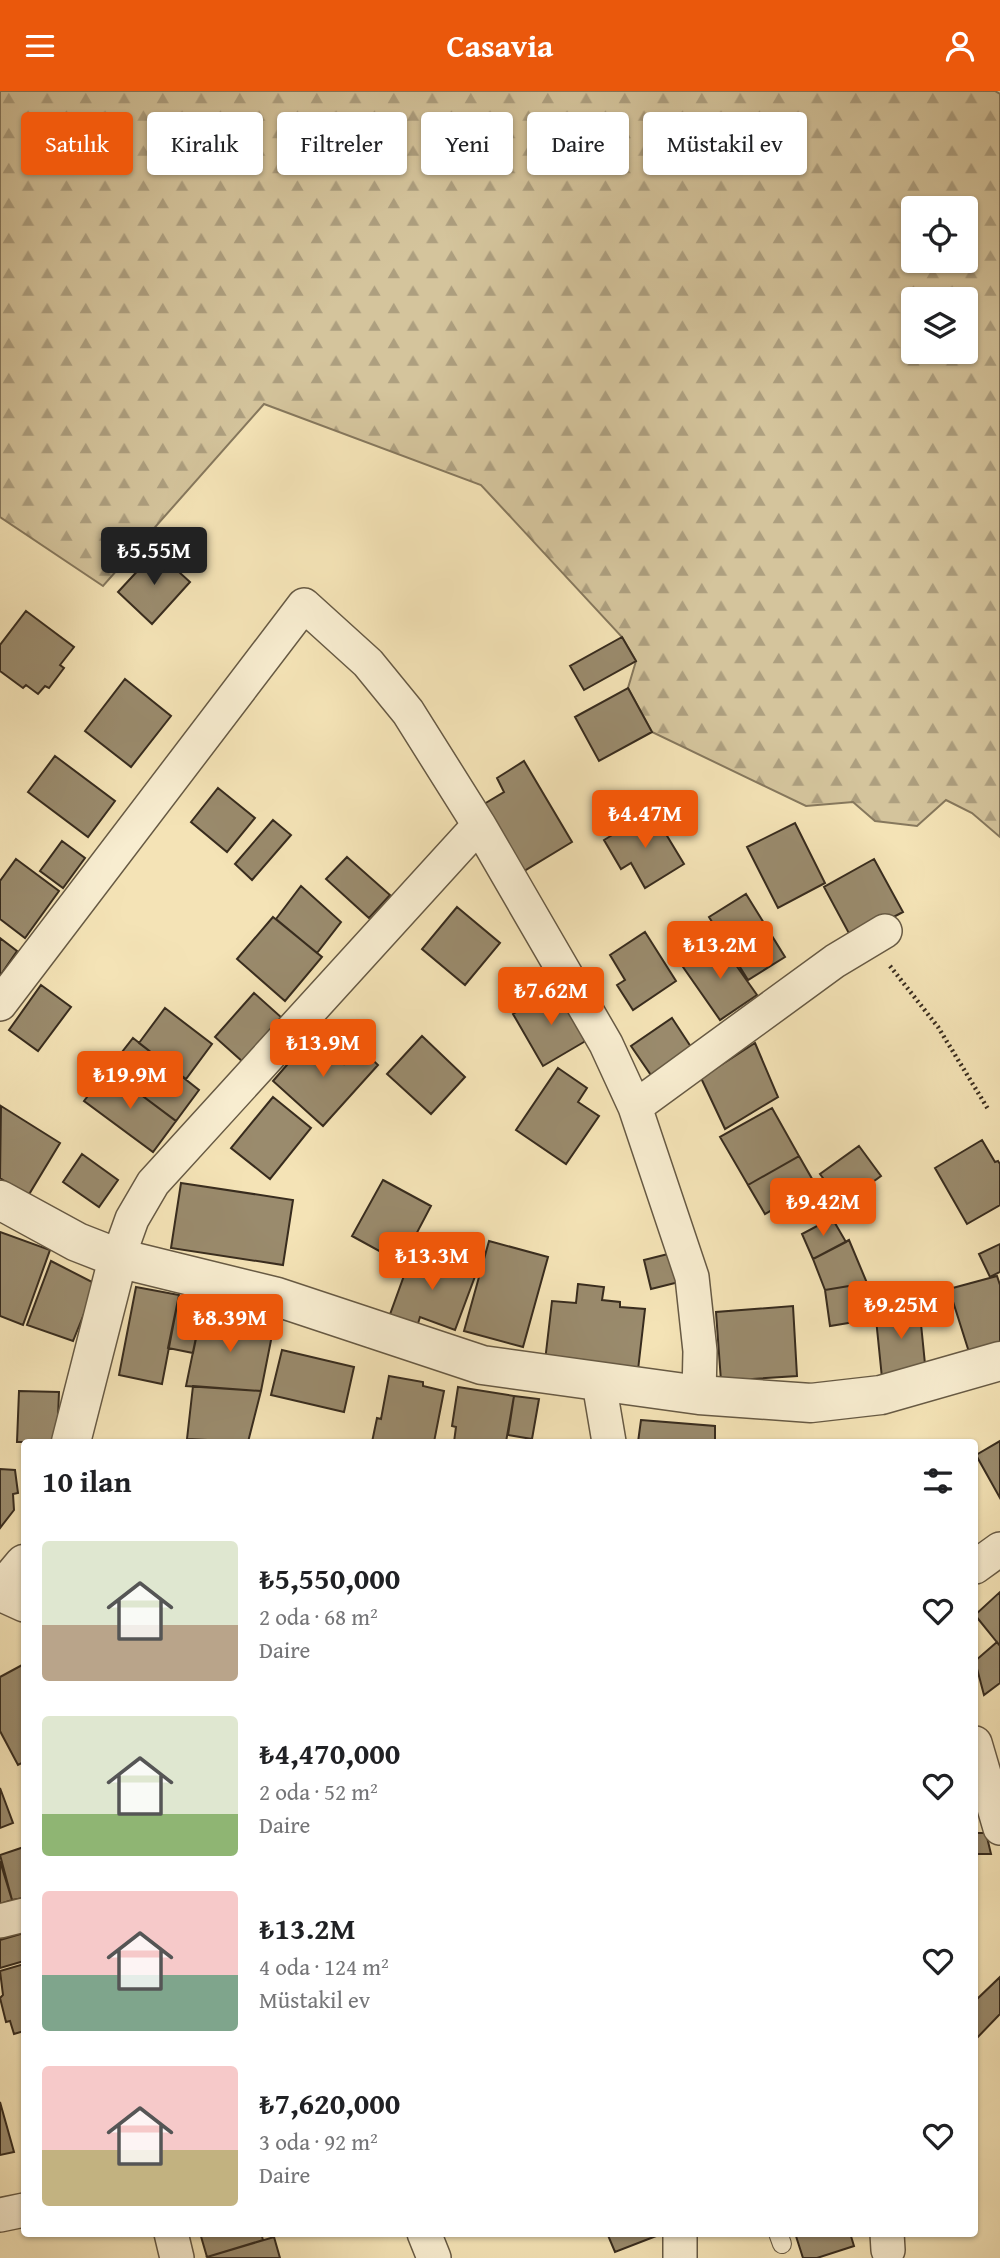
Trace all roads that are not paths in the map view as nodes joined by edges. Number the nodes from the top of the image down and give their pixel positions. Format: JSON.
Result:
{"nodes":[{"id":1,"x":479,"y":825,"type":"junction"},
{"id":2,"x":877,"y":936,"type":"road end"},
{"id":3,"x":0,"y":1004,"type":"edge"},
{"id":4,"x":635,"y":1107,"type":"junction"},
{"id":5,"x":0,"y":1200,"type":"edge"},
{"id":6,"x":118,"y":1258,"type":"junction"},
{"id":7,"x":1000,"y":1361,"type":"edge"},
{"id":8,"x":599,"y":1383,"type":"junction"},
{"id":9,"x":699,"y":1395,"type":"junction"},
{"id":10,"x":72,"y":1439,"type":"edge"},
{"id":11,"x":608,"y":1439,"type":"edge"},
{"id":12,"x":1000,"y":1549,"type":"edge"},
{"id":13,"x":978,"y":1565,"type":"edge"},
{"id":14,"x":21,"y":1568,"type":"edge"},
{"id":15,"x":0,"y":1594,"type":"edge"},
{"id":16,"x":21,"y":1604,"type":"edge"},
{"id":17,"x":978,"y":1753,"type":"edge"},
{"id":18,"x":1000,"y":1828,"type":"edge"},
{"id":19,"x":21,"y":1916,"type":"edge"},
{"id":20,"x":0,"y":1921,"type":"edge"},
{"id":21,"x":21,"y":2211,"type":"edge"},
{"id":22,"x":0,"y":2215,"type":"edge"},
{"id":23,"x":172,"y":2237,"type":"edge"},
{"id":24,"x":426,"y":2237,"type":"edge"},
{"id":25,"x":177,"y":2258,"type":"edge"},
{"id":26,"x":434,"y":2258,"type":"edge"}],
"edges":[{"from":1,"to":3,"type":"street"},
{"from":1,"to":4,"type":"street"},
{"from":1,"to":6,"type":"street"},
{"from":2,"to":4,"type":"street"},
{"from":4,"to":9,"type":"street"},
{"from":5,"to":6,"type":"street"},
{"from":6,"to":8,"type":"street"},
{"from":6,"to":10,"type":"street"},
{"from":7,"to":9,"type":"street"},
{"from":8,"to":9,"type":"street"},
{"from":8,"to":11,"type":"street"},
{"from":12,"to":13,"type":"street"},
{"from":14,"to":15,"type":"street"},
{"from":15,"to":16,"type":"street"},
{"from":17,"to":18,"type":"street"},
{"from":19,"to":20,"type":"street"},
{"from":21,"to":22,"type":"street"},
{"from":23,"to":25,"type":"street"},
{"from":24,"to":26,"type":"street"}]}
